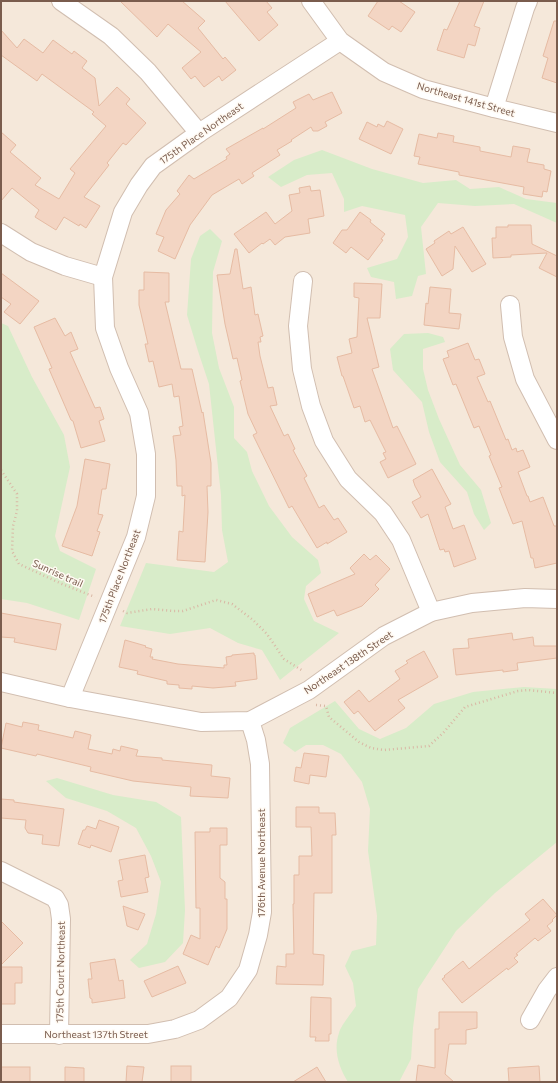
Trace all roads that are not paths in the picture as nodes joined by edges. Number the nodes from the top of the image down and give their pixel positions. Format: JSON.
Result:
{"nodes":[{"id":1,"x":61,"y":1,"type":"edge"},
{"id":2,"x":311,"y":1,"type":"edge"},
{"id":3,"x":528,"y":1,"type":"edge"},
{"id":4,"x":340,"y":40,"type":"junction"},
{"id":5,"x":494,"y":108,"type":"junction"},
{"id":6,"x":557,"y":123,"type":"edge"},
{"id":7,"x":199,"y":133,"type":"junction"},
{"id":8,"x":1,"y":233,"type":"edge"},
{"id":9,"x":103,"y":277,"type":"junction"},
{"id":10,"x":302,"y":281,"type":"dead end"},
{"id":11,"x":510,"y":305,"type":"dead end"},
{"id":12,"x":557,"y":440,"type":"edge"},
{"id":13,"x":557,"y":599,"type":"edge"},
{"id":14,"x":432,"y":612,"type":"junction"},
{"id":15,"x":1,"y":682,"type":"edge"},
{"id":16,"x":70,"y":698,"type":"junction"},
{"id":17,"x":250,"y":722,"type":"junction"},
{"id":18,"x":1,"y":871,"type":"edge"},
{"id":19,"x":557,"y":977,"type":"edge"},
{"id":20,"x":230,"y":998,"type":"joint"},
{"id":21,"x":530,"y":1020,"type":"dead end"},
{"id":22,"x":1,"y":1034,"type":"edge"},
{"id":23,"x":59,"y":1034,"type":"junction"}],
"edges":[{"from":1,"to":7,"type":"street"},
{"from":2,"to":4,"type":"street","name":"Northeast 141st Street"},
{"from":3,"to":5,"type":"street"},
{"from":4,"to":5,"type":"street","name":"Northeast 141st Street"},
{"from":4,"to":7,"type":"street","name":"175th Place Northeast"},
{"from":5,"to":6,"type":"street","name":"Northeast 141st Street"},
{"from":7,"to":9,"type":"street","name":"175th Place Northeast"},
{"from":8,"to":9,"type":"street"},
{"from":9,"to":16,"type":"street","name":"175th Place Northeast"},
{"from":10,"to":14,"type":"street"},
{"from":11,"to":12,"type":"street"},
{"from":13,"to":14,"type":"street","name":"Northeast 138th Street"},
{"from":14,"to":17,"type":"street","name":"Northeast 138th Street"},
{"from":15,"to":16,"type":"street","name":"Northeast 138th Street"},
{"from":16,"to":17,"type":"street","name":"Northeast 138th Street"},
{"from":17,"to":20,"type":"street","name":"176th Avenue Northeast"},
{"from":18,"to":23,"type":"street","name":"175th Court Northeast"},
{"from":19,"to":21,"type":"street"},
{"from":20,"to":23,"type":"street","name":"Northeast 137th Street"},
{"from":22,"to":23,"type":"street","name":"Northeast 137th Street"}]}
